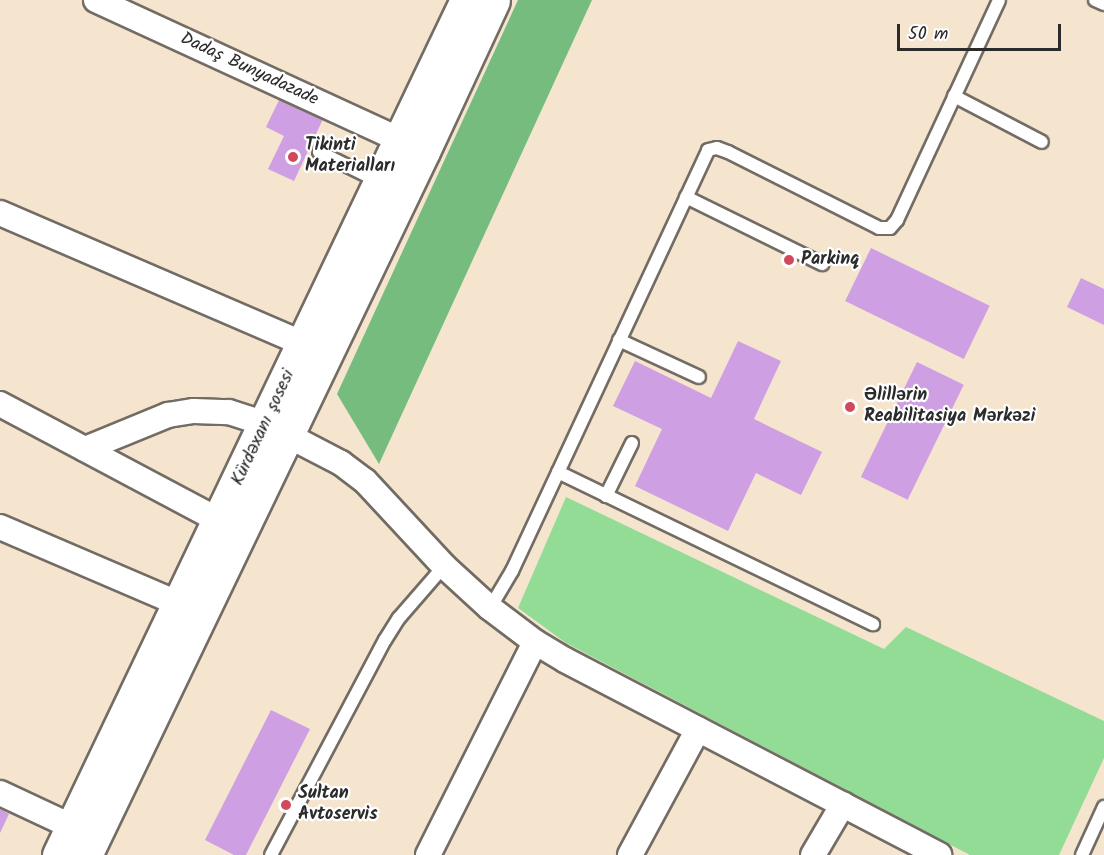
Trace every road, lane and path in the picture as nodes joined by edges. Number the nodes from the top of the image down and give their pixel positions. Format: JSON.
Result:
{"nodes":[{"id":1,"x":96,"y":0,"type":"edge"},
{"id":2,"x":467,"y":0,"type":"edge"},
{"id":3,"x":493,"y":0,"type":"edge"},
{"id":4,"x":999,"y":0,"type":"edge"},
{"id":5,"x":1095,"y":0,"type":"edge"},
{"id":6,"x":1104,"y":4,"type":"edge"},
{"id":7,"x":954,"y":96,"type":"junction"},
{"id":8,"x":402,"y":141,"type":"junction"},
{"id":9,"x":1042,"y":142,"type":"dead end"},
{"id":10,"x":319,"y":152,"type":"dead end"},
{"id":11,"x":382,"y":183,"type":"junction"},
{"id":12,"x":686,"y":197,"type":"junction"},
{"id":13,"x":0,"y":213,"type":"edge"},
{"id":14,"x":822,"y":264,"type":"dead end"},
{"id":15,"x":619,"y":340,"type":"junction"},
{"id":16,"x":304,"y":344,"type":"junction"},
{"id":17,"x":699,"y":377,"type":"dead end"},
{"id":18,"x":0,"y":404,"type":"edge"},
{"id":19,"x":276,"y":430,"type":"junction"},
{"id":20,"x":632,"y":442,"type":"dead end"},
{"id":21,"x":85,"y":449,"type":"junction"},
{"id":22,"x":558,"y":472,"type":"junction"},
{"id":23,"x":606,"y":496,"type":"junction"},
{"id":24,"x":220,"y":520,"type":"junction"},
{"id":25,"x":0,"y":527,"type":"edge"},
{"id":26,"x":444,"y":566,"type":"junction"},
{"id":27,"x":180,"y":604,"type":"junction"},
{"id":28,"x":490,"y":608,"type":"junction"},
{"id":29,"x":873,"y":624,"type":"dead end"},
{"id":30,"x":536,"y":642,"type":"junction"},
{"id":31,"x":698,"y":729,"type":"junction"},
{"id":32,"x":0,"y":793,"type":"edge"},
{"id":33,"x":843,"y":804,"type":"junction"},
{"id":34,"x":1104,"y":807,"type":"edge"},
{"id":35,"x":72,"y":846,"type":"edge"},
{"id":36,"x":271,"y":855,"type":"edge"},
{"id":37,"x":428,"y":855,"type":"edge"},
{"id":38,"x":630,"y":855,"type":"edge"},
{"id":39,"x":813,"y":855,"type":"edge"},
{"id":40,"x":939,"y":855,"type":"edge"},
{"id":41,"x":1082,"y":855,"type":"edge"}],
"edges":[{"from":1,"to":8,"type":"street","name":"Dadaş Bunyadazade"},
{"from":2,"to":8,"type":"main road","name":"Kürdəxanı şosesi"},
{"from":3,"to":19,"type":"main road"},
{"from":4,"to":7,"type":"lane"},
{"from":5,"to":6,"type":"lane"},
{"from":7,"to":9,"type":"lane"},
{"from":7,"to":12,"type":"lane"},
{"from":8,"to":11,"type":"main road","name":"Kürdəxanı şosesi"},
{"from":10,"to":11,"type":"lane"},
{"from":11,"to":16,"type":"main road","name":"Kürdəxanı şosesi"},
{"from":12,"to":14,"type":"lane"},
{"from":12,"to":15,"type":"lane"},
{"from":13,"to":16,"type":"street"},
{"from":15,"to":17,"type":"lane"},
{"from":15,"to":22,"type":"lane"},
{"from":16,"to":19,"type":"main road","name":"Kürdəxanı şosesi"},
{"from":18,"to":21,"type":"street"},
{"from":19,"to":21,"type":"street"},
{"from":19,"to":24,"type":"main road","name":"Kürdəxanı şosesi"},
{"from":19,"to":26,"type":"street"},
{"from":19,"to":35,"type":"main road"},
{"from":20,"to":23,"type":"lane"},
{"from":21,"to":24,"type":"street"},
{"from":22,"to":23,"type":"lane"},
{"from":22,"to":28,"type":"lane"},
{"from":23,"to":29,"type":"lane"},
{"from":24,"to":27,"type":"main road","name":"Kürdəxanı şosesi"},
{"from":25,"to":27,"type":"street"},
{"from":26,"to":28,"type":"street"},
{"from":26,"to":36,"type":"lane"},
{"from":27,"to":35,"type":"main road","name":"Kürdəxanı şosesi"},
{"from":28,"to":30,"type":"street"},
{"from":30,"to":31,"type":"street"},
{"from":30,"to":37,"type":"street"},
{"from":31,"to":33,"type":"street"},
{"from":31,"to":38,"type":"street"},
{"from":32,"to":35,"type":"street"},
{"from":33,"to":39,"type":"street"},
{"from":33,"to":40,"type":"street"},
{"from":34,"to":41,"type":"lane"}]}
